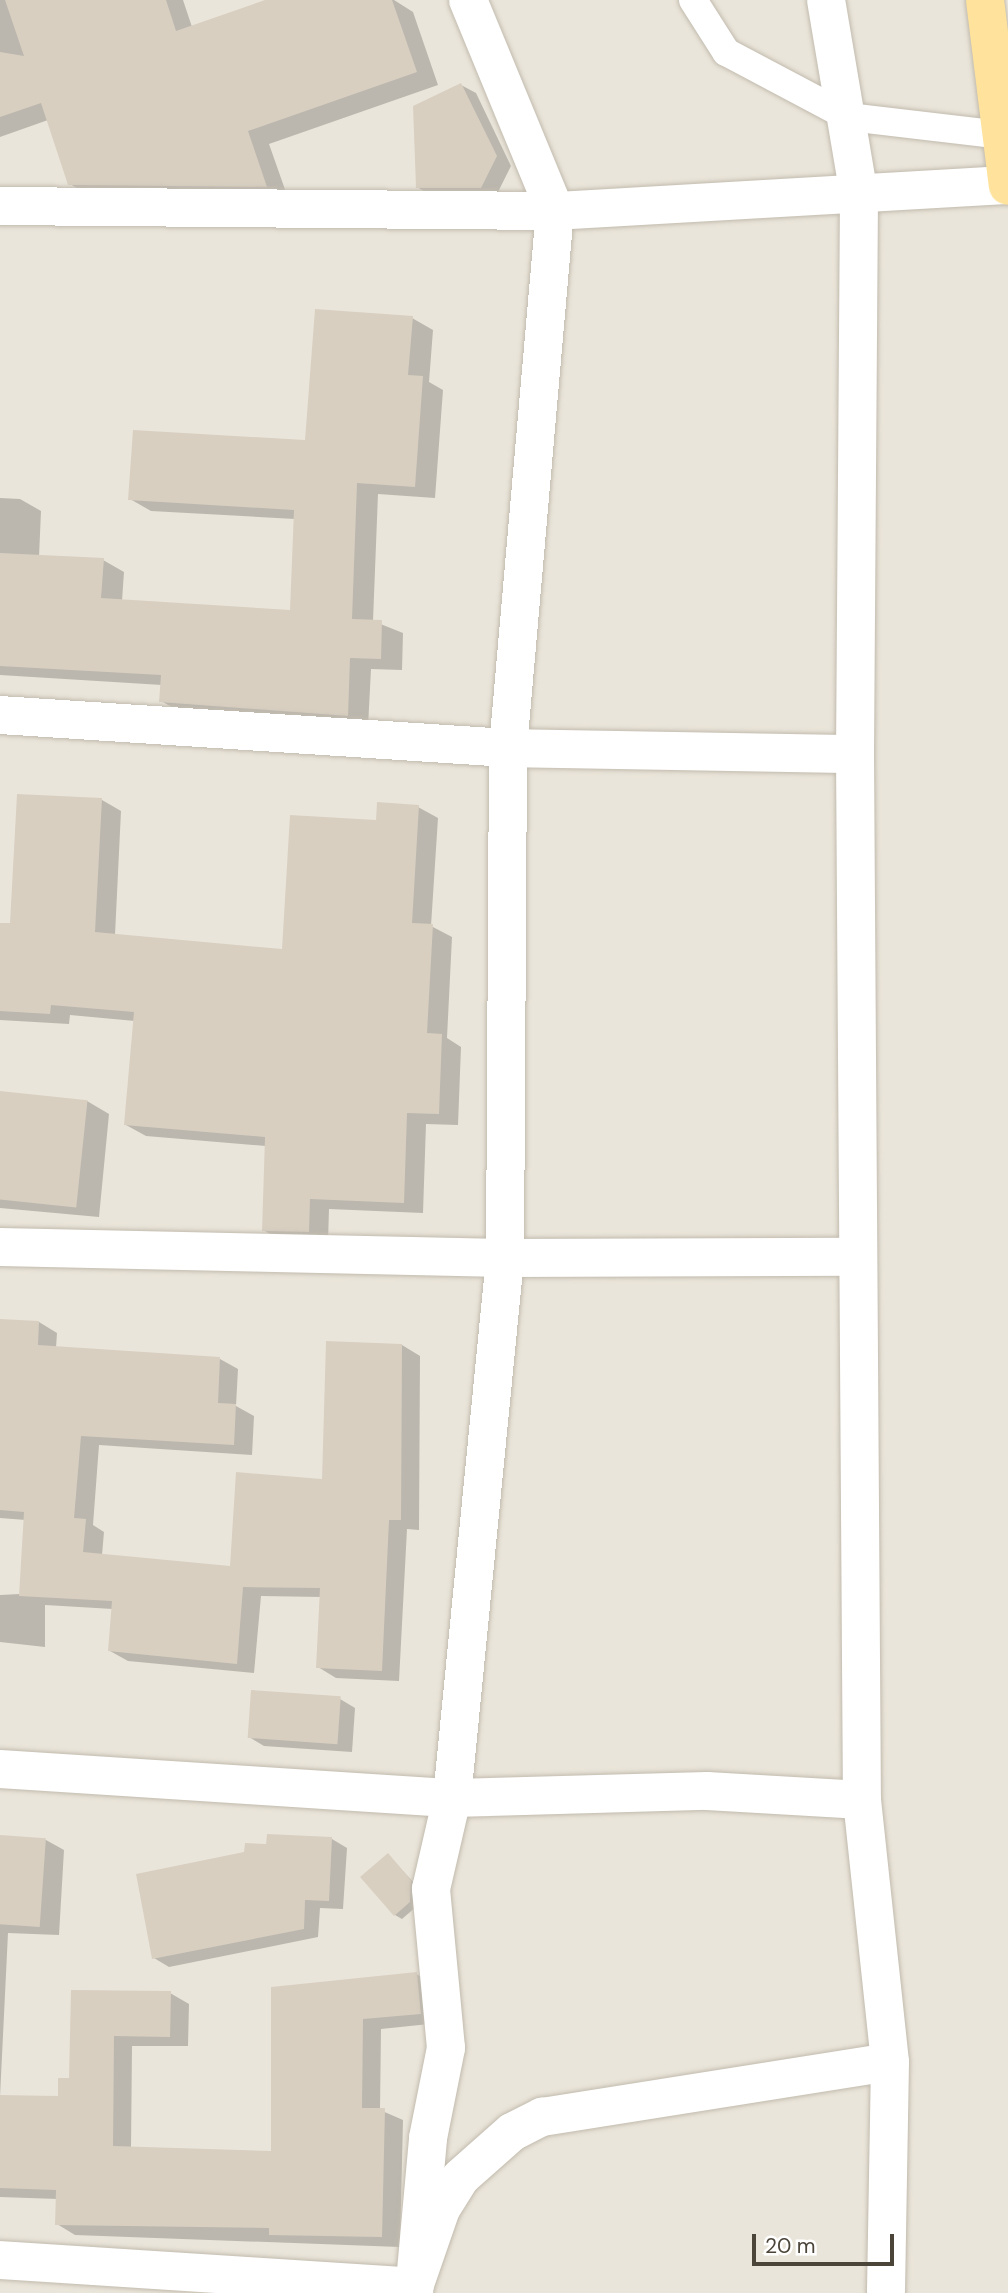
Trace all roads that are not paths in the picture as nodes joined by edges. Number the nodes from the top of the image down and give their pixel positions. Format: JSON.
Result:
{"nodes":[{"id":1,"x":468,"y":0,"type":"edge"},
{"id":2,"x":693,"y":0,"type":"edge"},
{"id":3,"x":826,"y":0,"type":"edge"},
{"id":4,"x":985,"y":0,"type":"edge"},
{"id":5,"x":849,"y":117,"type":"junction"},
{"id":6,"x":1002,"y":135,"type":"junction"},
{"id":7,"x":1008,"y":186,"type":"edge"},
{"id":8,"x":859,"y":196,"type":"junction"},
{"id":9,"x":0,"y":206,"type":"edge"},
{"id":10,"x":555,"y":211,"type":"junction"},
{"id":11,"x":0,"y":715,"type":"edge"},
{"id":12,"x":509,"y":748,"type":"junction"},
{"id":13,"x":855,"y":754,"type":"junction"},
{"id":14,"x":0,"y":1247,"type":"edge"},
{"id":15,"x":857,"y":1257,"type":"junction"},
{"id":16,"x":505,"y":1258,"type":"junction"},
{"id":17,"x":0,"y":1769,"type":"edge"},
{"id":18,"x":452,"y":1798,"type":"junction"},
{"id":19,"x":862,"y":1800,"type":"junction"},
{"id":20,"x":890,"y":2062,"type":"junction"},
{"id":21,"x":0,"y":2260,"type":"edge"},
{"id":22,"x":414,"y":2290,"type":"edge"},
{"id":23,"x":886,"y":2293,"type":"edge"}],
"edges":[{"from":1,"to":10,"type":"street"},
{"from":2,"to":5,"type":"lane"},
{"from":3,"to":5,"type":"street"},
{"from":4,"to":6,"type":"main road"},
{"from":5,"to":6,"type":"lane"},
{"from":5,"to":8,"type":"street"},
{"from":6,"to":7,"type":"main road"},
{"from":7,"to":8,"type":"street"},
{"from":8,"to":10,"type":"street"},
{"from":8,"to":13,"type":"street"},
{"from":9,"to":10,"type":"street"},
{"from":10,"to":12,"type":"street"},
{"from":11,"to":12,"type":"street"},
{"from":12,"to":13,"type":"street"},
{"from":12,"to":16,"type":"street"},
{"from":13,"to":15,"type":"street"},
{"from":14,"to":16,"type":"street"},
{"from":15,"to":16,"type":"street"},
{"from":15,"to":19,"type":"street"},
{"from":16,"to":18,"type":"street"},
{"from":17,"to":18,"type":"street"},
{"from":18,"to":19,"type":"street"},
{"from":18,"to":22,"type":"street"},
{"from":19,"to":20,"type":"street"},
{"from":20,"to":22,"type":"street"},
{"from":20,"to":23,"type":"street"},
{"from":21,"to":22,"type":"street"}]}
